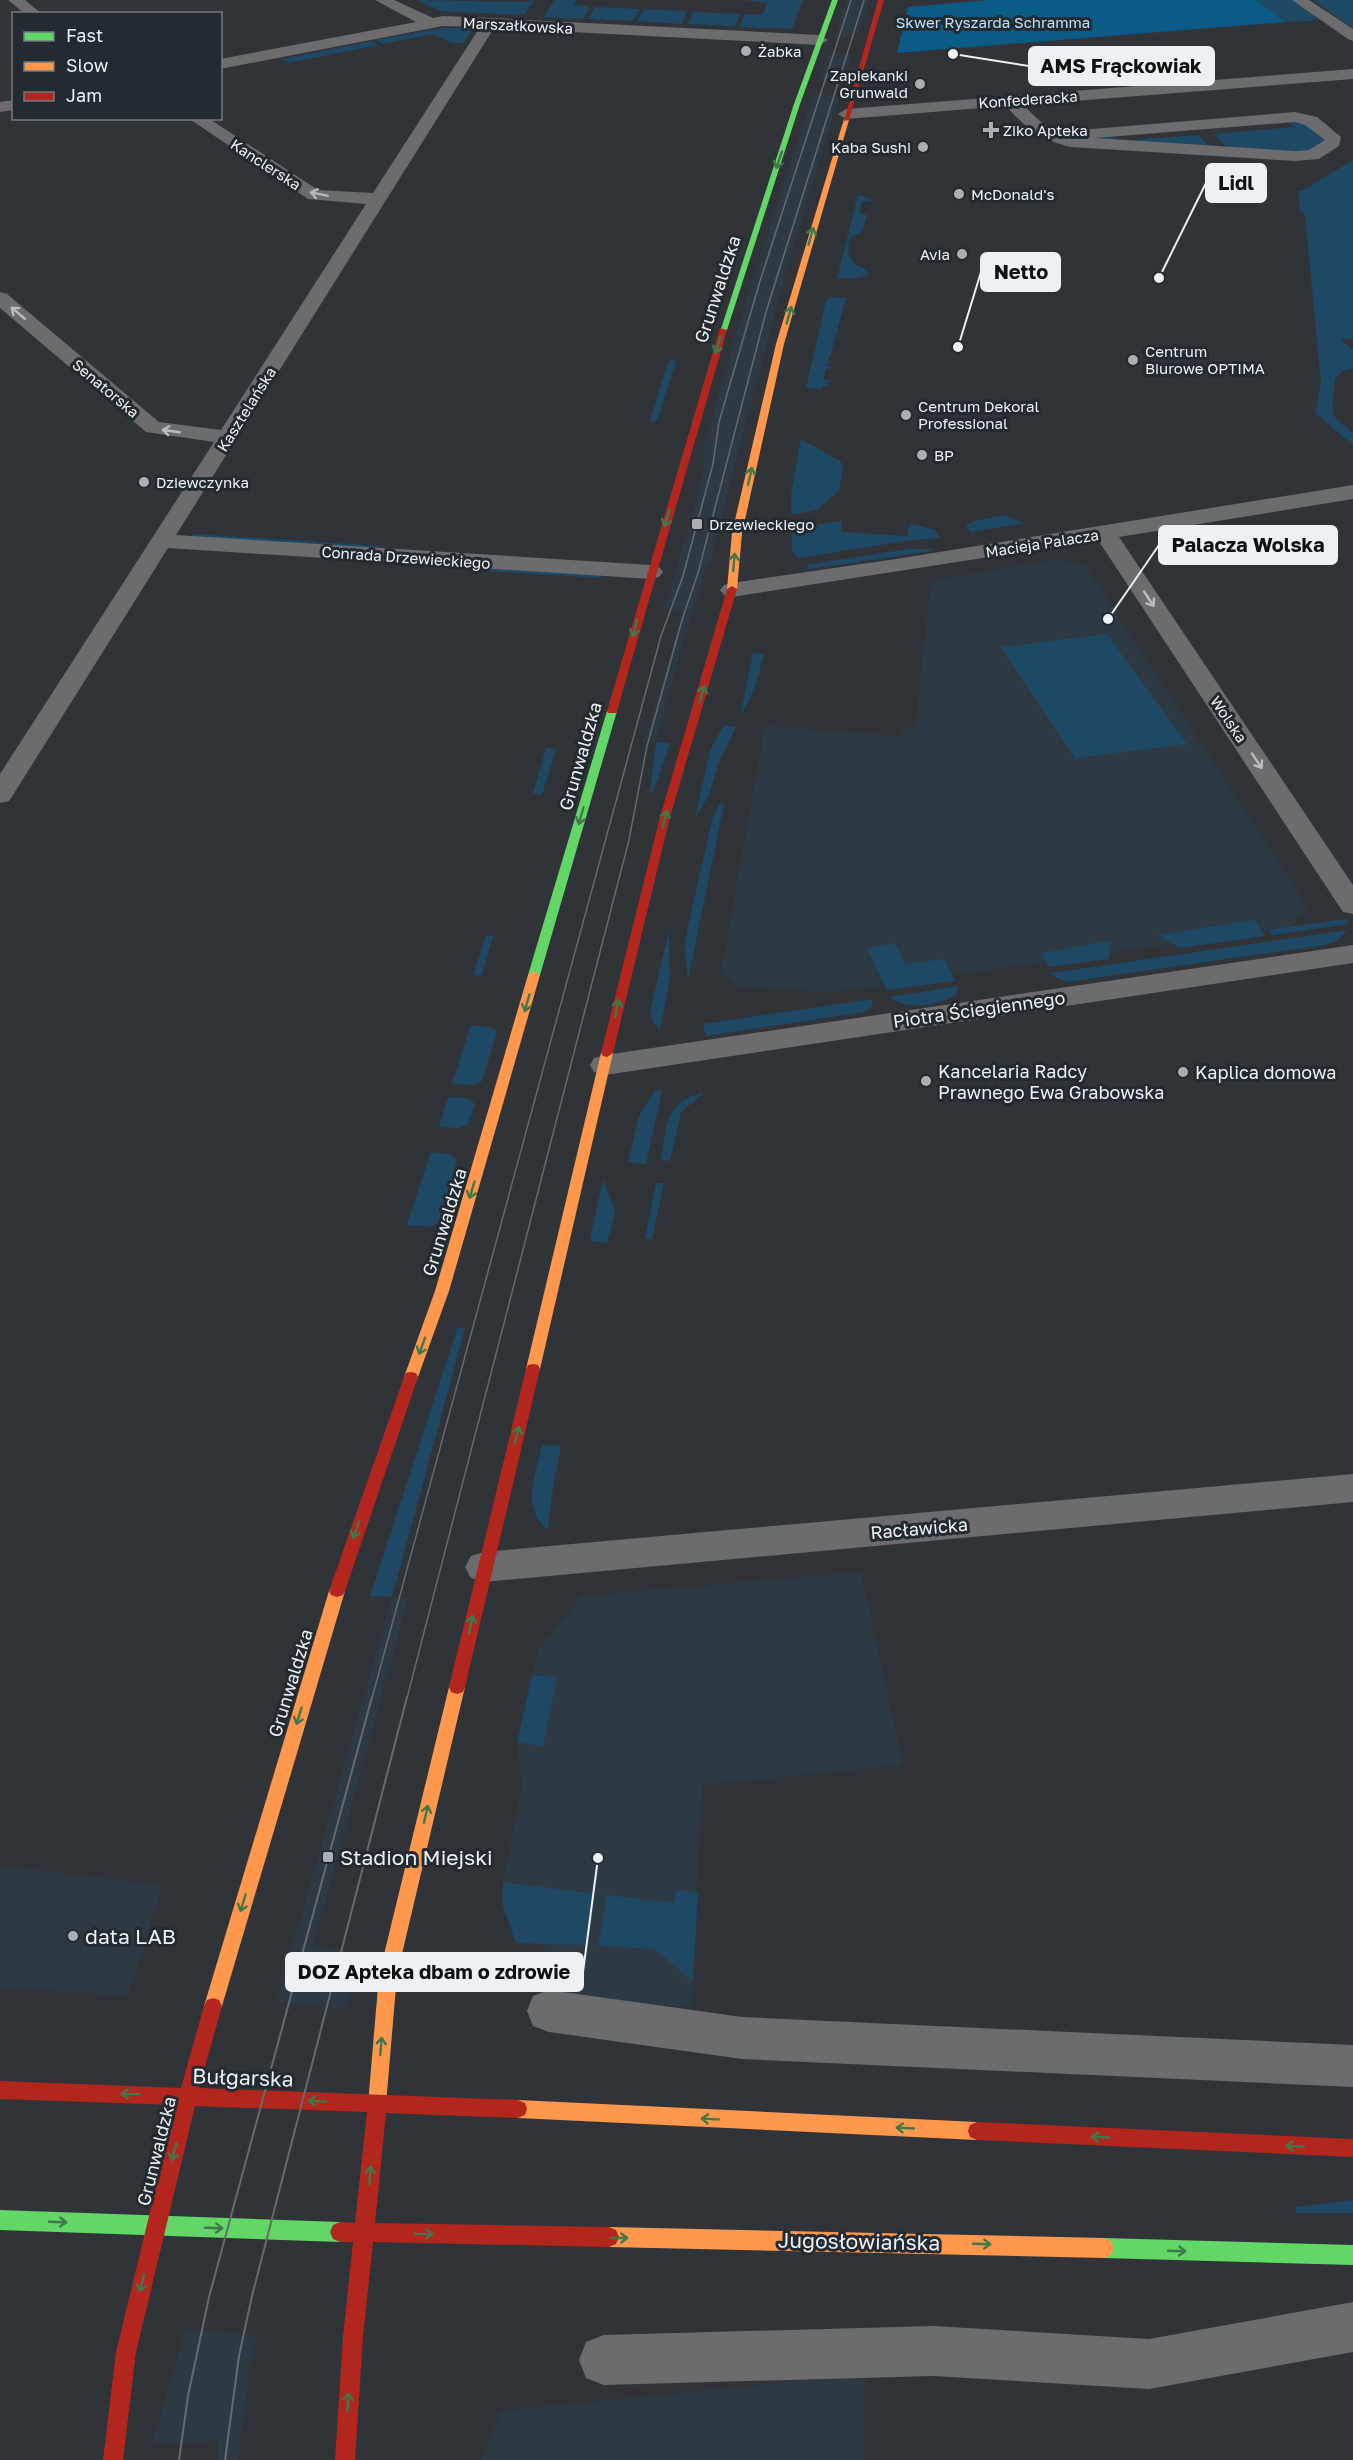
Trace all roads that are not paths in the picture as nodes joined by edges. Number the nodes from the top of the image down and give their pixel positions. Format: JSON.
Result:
{"nodes":[{"id":1,"x":15,"y":0,"type":"edge"},
{"id":2,"x":382,"y":0,"type":"edge"},
{"id":3,"x":835,"y":0,"type":"edge"},
{"id":4,"x":881,"y":0,"type":"edge"},
{"id":5,"x":1299,"y":0,"type":"edge"},
{"id":6,"x":32,"y":12,"type":"edge"},
{"id":7,"x":428,"y":22,"type":"junction"},
{"id":8,"x":490,"y":23,"type":"junction"},
{"id":9,"x":1353,"y":36,"type":"edge"},
{"id":10,"x":820,"y":40,"type":"junction"},
{"id":11,"x":867,"y":42,"type":"junction"},
{"id":12,"x":222,"y":64,"type":"edge"},
{"id":13,"x":1353,"y":74,"type":"edge"},
{"id":14,"x":804,"y":86,"type":"junction"},
{"id":15,"x":822,"y":87,"type":"dead end"},
{"id":16,"x":1009,"y":100,"type":"junction"},
{"id":17,"x":846,"y":114,"type":"junction"},
{"id":18,"x":199,"y":120,"type":"edge"},
{"id":19,"x":1052,"y":137,"type":"junction"},
{"id":20,"x":377,"y":199,"type":"junction"},
{"id":21,"x":0,"y":298,"type":"edge"},
{"id":22,"x":229,"y":437,"type":"junction"},
{"id":23,"x":1353,"y":492,"type":"edge"},
{"id":24,"x":1105,"y":532,"type":"junction"},
{"id":25,"x":162,"y":541,"type":"junction"},
{"id":26,"x":651,"y":572,"type":"junction"},
{"id":27,"x":732,"y":590,"type":"junction"},
{"id":28,"x":1,"y":790,"type":"edge"},
{"id":29,"x":1353,"y":906,"type":"edge"},
{"id":30,"x":1353,"y":954,"type":"edge"},
{"id":31,"x":605,"y":1065,"type":"junction"},
{"id":32,"x":1353,"y":1488,"type":"edge"},
{"id":33,"x":484,"y":1568,"type":"junction"},
{"id":34,"x":549,"y":2011,"type":"dead end"},
{"id":35,"x":1353,"y":2066,"type":"edge"},
{"id":36,"x":0,"y":2090,"type":"edge"},
{"id":37,"x":188,"y":2096,"type":"junction"},
{"id":38,"x":376,"y":2104,"type":"junction"},
{"id":39,"x":1353,"y":2148,"type":"edge"},
{"id":40,"x":0,"y":2220,"type":"edge"},
{"id":41,"x":155,"y":2226,"type":"junction"},
{"id":42,"x":365,"y":2233,"type":"junction"},
{"id":43,"x":1353,"y":2255,"type":"edge"},
{"id":44,"x":1353,"y":2327,"type":"edge"},
{"id":45,"x":604,"y":2360,"type":"dead end"},
{"id":46,"x":113,"y":2460,"type":"edge"},
{"id":47,"x":345,"y":2460,"type":"edge"}],
"edges":[{"from":1,"to":6,"type":"street"},
{"from":2,"to":7,"type":"street"},
{"from":3,"to":10,"type":"street","name":"Grunwaldzka"},
{"from":4,"to":11,"type":"street"},
{"from":5,"to":9,"type":"street"},
{"from":7,"to":8,"type":"street","name":"Marszałkowska"},
{"from":7,"to":12,"type":"street","name":"Marszałkowska"},
{"from":8,"to":10,"type":"street","name":"Marszałkowska"},
{"from":8,"to":20,"type":"street","name":"Kasztelańska"},
{"from":10,"to":11,"type":"street"},
{"from":10,"to":14,"type":"street","name":"Grunwaldzka"},
{"from":11,"to":17,"type":"street"},
{"from":13,"to":16,"type":"street","name":"Konfederacka"},
{"from":14,"to":15,"type":"street"},
{"from":14,"to":26,"type":"street","name":"Grunwaldzka","one_way":true},
{"from":16,"to":17,"type":"street","name":"Konfederacka"},
{"from":16,"to":19,"type":"street"},
{"from":27,"to":17,"type":"street","one_way":true},
{"from":20,"to":18,"type":"street","name":"Kanclerska","one_way":true},
{"from":19,"to":19,"type":"street"},
{"from":20,"to":22,"type":"street","name":"Kasztelańska"},
{"from":22,"to":21,"type":"street","name":"Senatorska","one_way":true},
{"from":22,"to":25,"type":"street","name":"Kasztelańska"},
{"from":23,"to":24,"type":"street","name":"Macieja Palacza"},
{"from":24,"to":27,"type":"street","name":"Macieja Palacza"},
{"from":24,"to":29,"type":"street","name":"Wolska","one_way":true},
{"from":25,"to":26,"type":"street","name":"Conrada Drzewieckiego"},
{"from":25,"to":28,"type":"street","name":"Kasztelańska"},
{"from":26,"to":37,"type":"street","name":"Grunwaldzka","one_way":true},
{"from":31,"to":27,"type":"street","one_way":true},
{"from":30,"to":31,"type":"street","name":"Piotra Ściegiennego"},
{"from":33,"to":31,"type":"street","one_way":true},
{"from":32,"to":33,"type":"street","name":"Racławicka"},
{"from":38,"to":33,"type":"street","one_way":true},
{"from":34,"to":35,"type":"street"},
{"from":37,"to":36,"type":"street","name":"Bułgarska","one_way":true},
{"from":38,"to":37,"type":"street","name":"Bułgarska","one_way":true},
{"from":37,"to":41,"type":"street","name":"Grunwaldzka","one_way":true},
{"from":39,"to":38,"type":"street","one_way":true},
{"from":42,"to":38,"type":"street","one_way":true},
{"from":40,"to":41,"type":"street","one_way":true},
{"from":41,"to":42,"type":"street","one_way":true},
{"from":41,"to":46,"type":"street","name":"Grunwaldzka","one_way":true},
{"from":42,"to":43,"type":"street","name":"Jugosłowiańska","one_way":true},
{"from":47,"to":42,"type":"street","one_way":true},
{"from":44,"to":45,"type":"street"}]}
